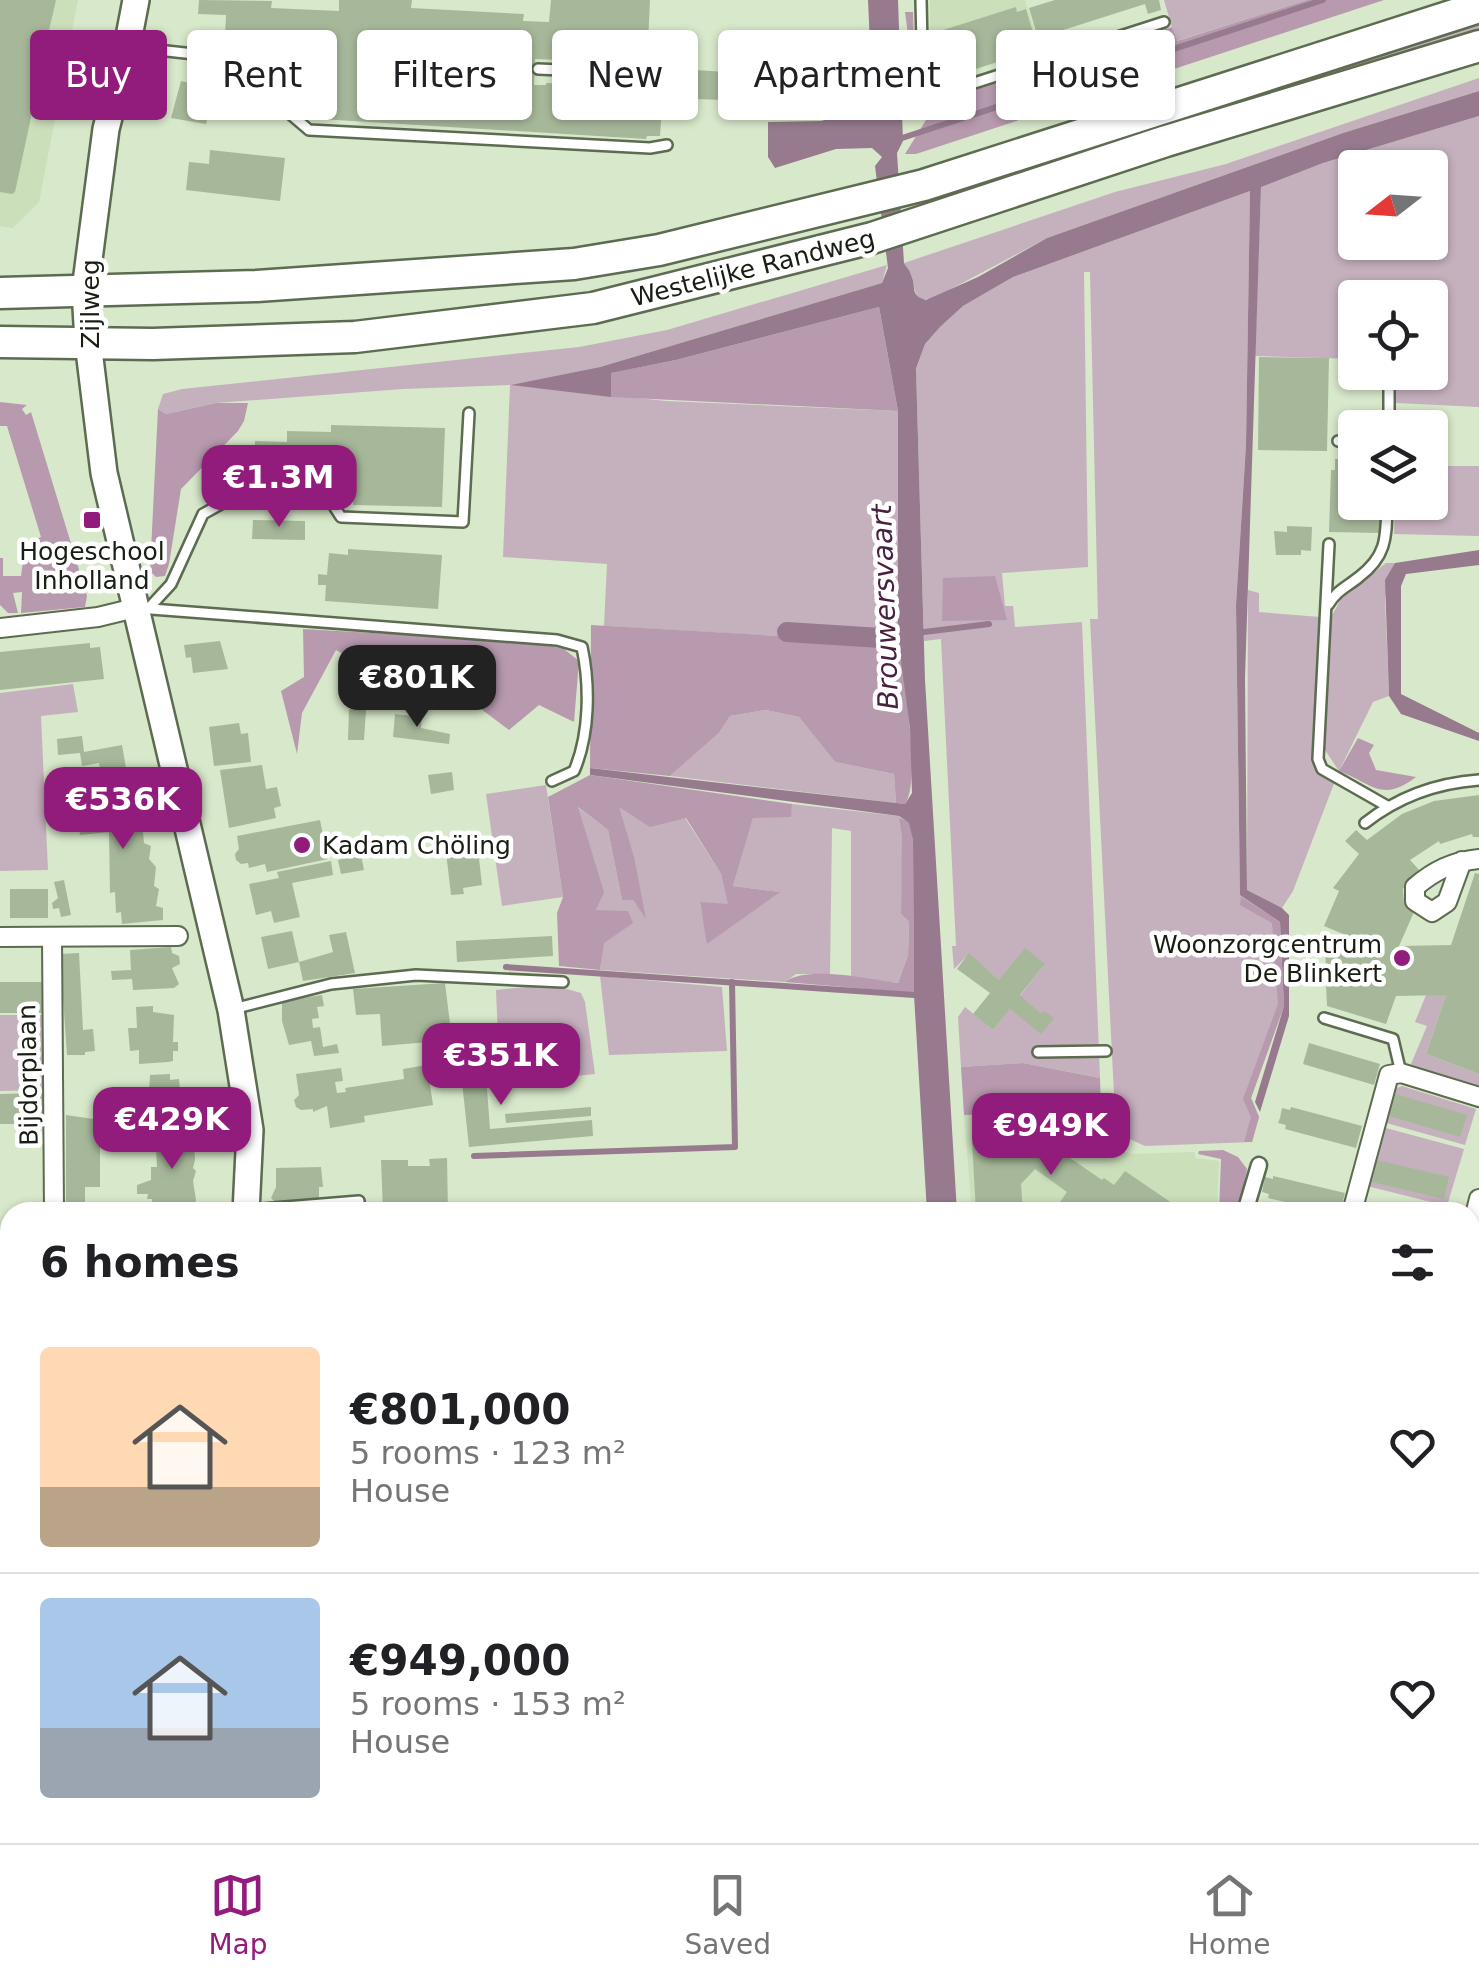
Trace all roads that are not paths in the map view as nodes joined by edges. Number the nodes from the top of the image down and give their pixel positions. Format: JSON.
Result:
{"nodes":[{"id":1,"x":136,"y":0,"type":"edge"},
{"id":2,"x":922,"y":0,"type":"edge"},
{"id":3,"x":1479,"y":7,"type":"edge"},
{"id":4,"x":1164,"y":22,"type":"dead end"},
{"id":5,"x":131,"y":30,"type":"edge"},
{"id":6,"x":1479,"y":46,"type":"edge"},
{"id":7,"x":538,"y":69,"type":"dead end"},
{"id":8,"x":552,"y":70,"type":"edge"},
{"id":9,"x":108,"y":120,"type":"edge"},
{"id":10,"x":297,"y":120,"type":"edge"},
{"id":11,"x":667,"y":145,"type":"dead end"},
{"id":12,"x":85,"y":290,"type":"junction"},
{"id":13,"x":0,"y":292,"type":"edge"},
{"id":14,"x":0,"y":342,"type":"edge"},
{"id":15,"x":88,"y":342,"type":"junction"},
{"id":16,"x":469,"y":412,"type":"dead end"},
{"id":17,"x":1386,"y":520,"type":"edge"},
{"id":18,"x":1329,"y":544,"type":"dead end"},
{"id":19,"x":141,"y":608,"type":"junction"},
{"id":20,"x":1326,"y":608,"type":"junction"},
{"id":21,"x":0,"y":628,"type":"edge"},
{"id":22,"x":1479,"y":780,"type":"edge"},
{"id":23,"x":552,"y":781,"type":"dead end"},
{"id":24,"x":1387,"y":806,"type":"junction"},
{"id":25,"x":1365,"y":823,"type":"dead end"},
{"id":26,"x":178,"y":936,"type":"dead end"},
{"id":27,"x":0,"y":937,"type":"edge"},
{"id":28,"x":52,"y":937,"type":"junction"},
{"id":29,"x":562,"y":982,"type":"dead end"},
{"id":30,"x":231,"y":1010,"type":"junction"},
{"id":31,"x":1324,"y":1018,"type":"dead end"},
{"id":32,"x":1106,"y":1051,"type":"dead end"},
{"id":33,"x":1038,"y":1052,"type":"dead end"},
{"id":34,"x":1401,"y":1073,"type":"junction"},
{"id":35,"x":1479,"y":1097,"type":"edge"},
{"id":36,"x":1260,"y":1165,"type":"dead end"},
{"id":37,"x":54,"y":1202,"type":"edge"},
{"id":38,"x":246,"y":1202,"type":"edge"},
{"id":39,"x":1248,"y":1202,"type":"edge"},
{"id":40,"x":1355,"y":1202,"type":"edge"}],
"edges":[{"from":1,"to":5,"type":"main road","name":"Zijlweg"},
{"from":2,"to":4,"type":"lane"},
{"from":3,"to":12,"type":"main road","name":"Westelijke Randweg"},
{"from":6,"to":15,"type":"main road","name":"Westelijke Randweg"},
{"from":7,"to":8,"type":"lane"},
{"from":9,"to":12,"type":"main road","name":"Zijlweg"},
{"from":10,"to":11,"type":"lane"},
{"from":12,"to":13,"type":"main road","name":"Westelijke Randweg"},
{"from":12,"to":15,"type":"main road","name":"Zijlweg"},
{"from":14,"to":15,"type":"main road","name":"Westelijke Randweg"},
{"from":15,"to":19,"type":"main road","name":"Zijlweg"},
{"from":16,"to":19,"type":"lane"},
{"from":17,"to":20,"type":"lane"},
{"from":18,"to":20,"type":"lane"},
{"from":19,"to":21,"type":"street"},
{"from":19,"to":23,"type":"lane"},
{"from":19,"to":30,"type":"main road","name":"Zijlweg"},
{"from":20,"to":24,"type":"lane"},
{"from":22,"to":24,"type":"lane"},
{"from":24,"to":25,"type":"lane"},
{"from":26,"to":28,"type":"street"},
{"from":27,"to":28,"type":"street"},
{"from":28,"to":37,"type":"street","name":"Bijdorplaan"},
{"from":29,"to":30,"type":"lane"},
{"from":30,"to":38,"type":"main road","name":"Zijlweg"},
{"from":31,"to":34,"type":"lane"},
{"from":32,"to":33,"type":"lane"},
{"from":34,"to":35,"type":"street"},
{"from":34,"to":40,"type":"street"},
{"from":36,"to":39,"type":"street"}]}
